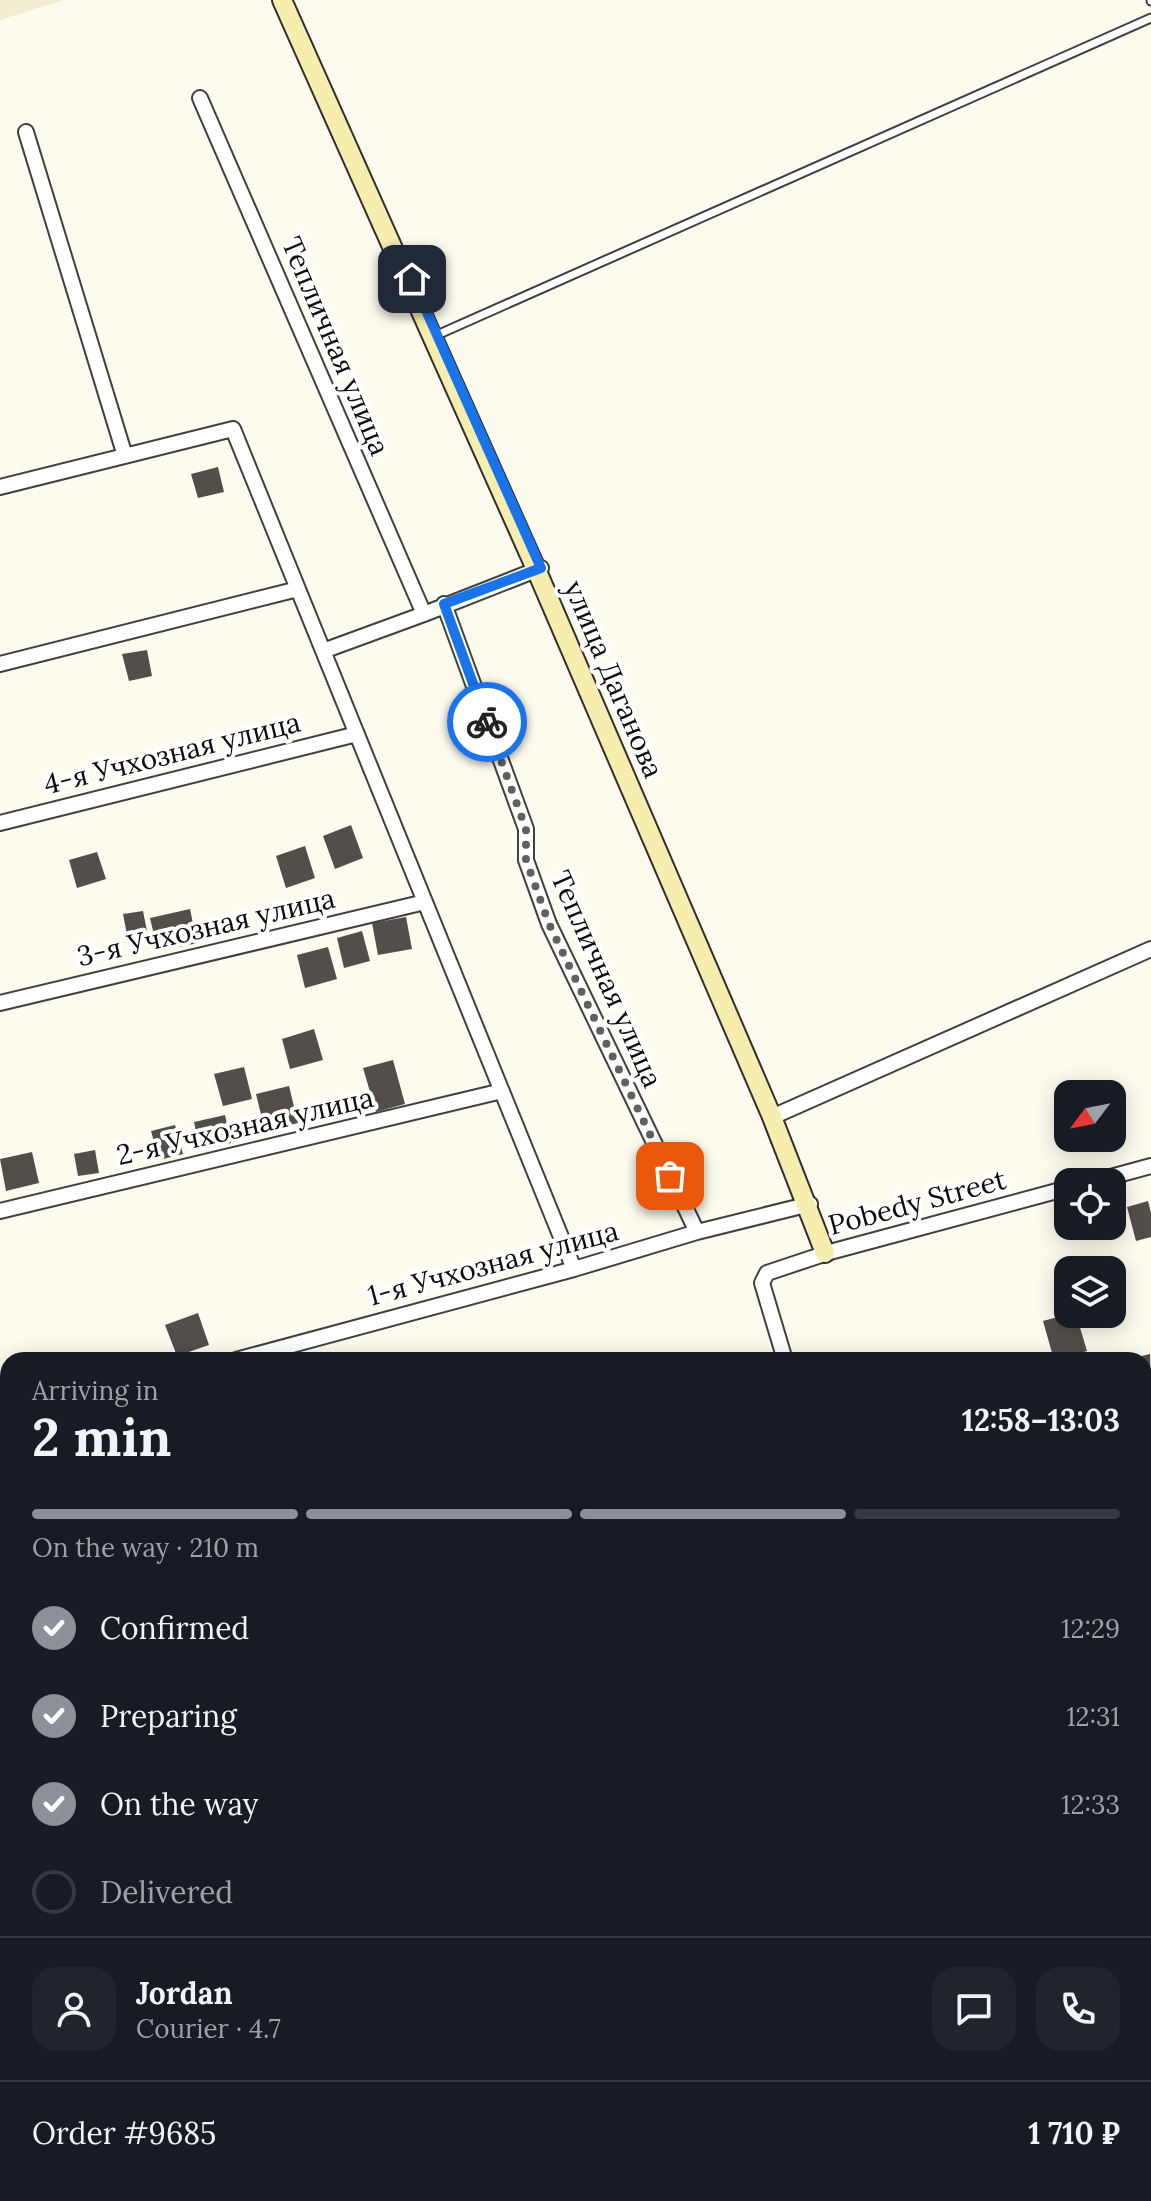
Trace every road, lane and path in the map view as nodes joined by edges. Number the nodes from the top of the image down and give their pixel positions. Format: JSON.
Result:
{"nodes":[{"id":1,"x":284,"y":0,"type":"edge"},
{"id":2,"x":1151,"y":18,"type":"edge"},
{"id":3,"x":200,"y":98,"type":"dead end"},
{"id":4,"x":26,"y":132,"type":"dead end"},
{"id":5,"x":437,"y":335,"type":"junction"},
{"id":6,"x":125,"y":456,"type":"junction"},
{"id":7,"x":0,"y":487,"type":"edge"},
{"id":8,"x":539,"y":568,"type":"junction"},
{"id":9,"x":298,"y":589,"type":"junction"},
{"id":10,"x":444,"y":604,"type":"junction"},
{"id":11,"x":424,"y":614,"type":"junction"},
{"id":12,"x":323,"y":651,"type":"junction"},
{"id":13,"x":0,"y":664,"type":"edge"},
{"id":14,"x":357,"y":734,"type":"junction"},
{"id":15,"x":0,"y":823,"type":"edge"},
{"id":16,"x":425,"y":902,"type":"junction"},
{"id":17,"x":1151,"y":949,"type":"edge"},
{"id":18,"x":0,"y":1003,"type":"edge"},
{"id":19,"x":502,"y":1091,"type":"junction"},
{"id":20,"x":774,"y":1116,"type":"junction"},
{"id":21,"x":1151,"y":1166,"type":"edge"},
{"id":22,"x":1126,"y":1173,"type":"edge"},
{"id":23,"x":1054,"y":1192,"type":"edge"},
{"id":24,"x":808,"y":1204,"type":"junction"},
{"id":25,"x":0,"y":1211,"type":"edge"},
{"id":26,"x":697,"y":1232,"type":"junction"},
{"id":27,"x":828,"y":1253,"type":"junction"},
{"id":28,"x":574,"y":1269,"type":"junction"},
{"id":29,"x":266,"y":1352,"type":"edge"},
{"id":30,"x":783,"y":1352,"type":"edge"}],
"edges":[{"from":1,"to":5,"type":"main road","name":"улица Даганова"},
{"from":1,"to":8,"type":"main road","name":"улица Даганова"},
{"from":2,"to":5,"type":"lane"},
{"from":3,"to":11,"type":"street","name":"Тепличная улица"},
{"from":4,"to":6,"type":"street"},
{"from":5,"to":8,"type":"main road","name":"улица Даганова"},
{"from":6,"to":7,"type":"street"},
{"from":6,"to":9,"type":"street"},
{"from":8,"to":10,"type":"street"},
{"from":8,"to":20,"type":"main road","name":"улица Даганова"},
{"from":9,"to":12,"type":"street"},
{"from":9,"to":13,"type":"street"},
{"from":10,"to":11,"type":"street"},
{"from":10,"to":26,"type":"street","name":"Тепличная улица"},
{"from":11,"to":12,"type":"street"},
{"from":12,"to":14,"type":"street"},
{"from":14,"to":15,"type":"street","name":"4-я Учхозная улица"},
{"from":14,"to":16,"type":"street"},
{"from":16,"to":18,"type":"street","name":"3-я Учхозная улица"},
{"from":16,"to":19,"type":"street"},
{"from":17,"to":20,"type":"street"},
{"from":19,"to":25,"type":"street","name":"2-я Учхозная улица"},
{"from":19,"to":28,"type":"street"},
{"from":20,"to":24,"type":"main road","name":"улица Даганова"},
{"from":21,"to":22,"type":"street"},
{"from":23,"to":27,"type":"street","name":"Pobedy Street"},
{"from":24,"to":26,"type":"street","name":"1-я Учхозная улица"},
{"from":24,"to":27,"type":"main road","name":"улица Даганова"},
{"from":26,"to":28,"type":"street","name":"1-я Учхозная улица"},
{"from":27,"to":30,"type":"street","name":"Pobedy Street"},
{"from":28,"to":29,"type":"street","name":"1-я Учхозная улица"}]}
